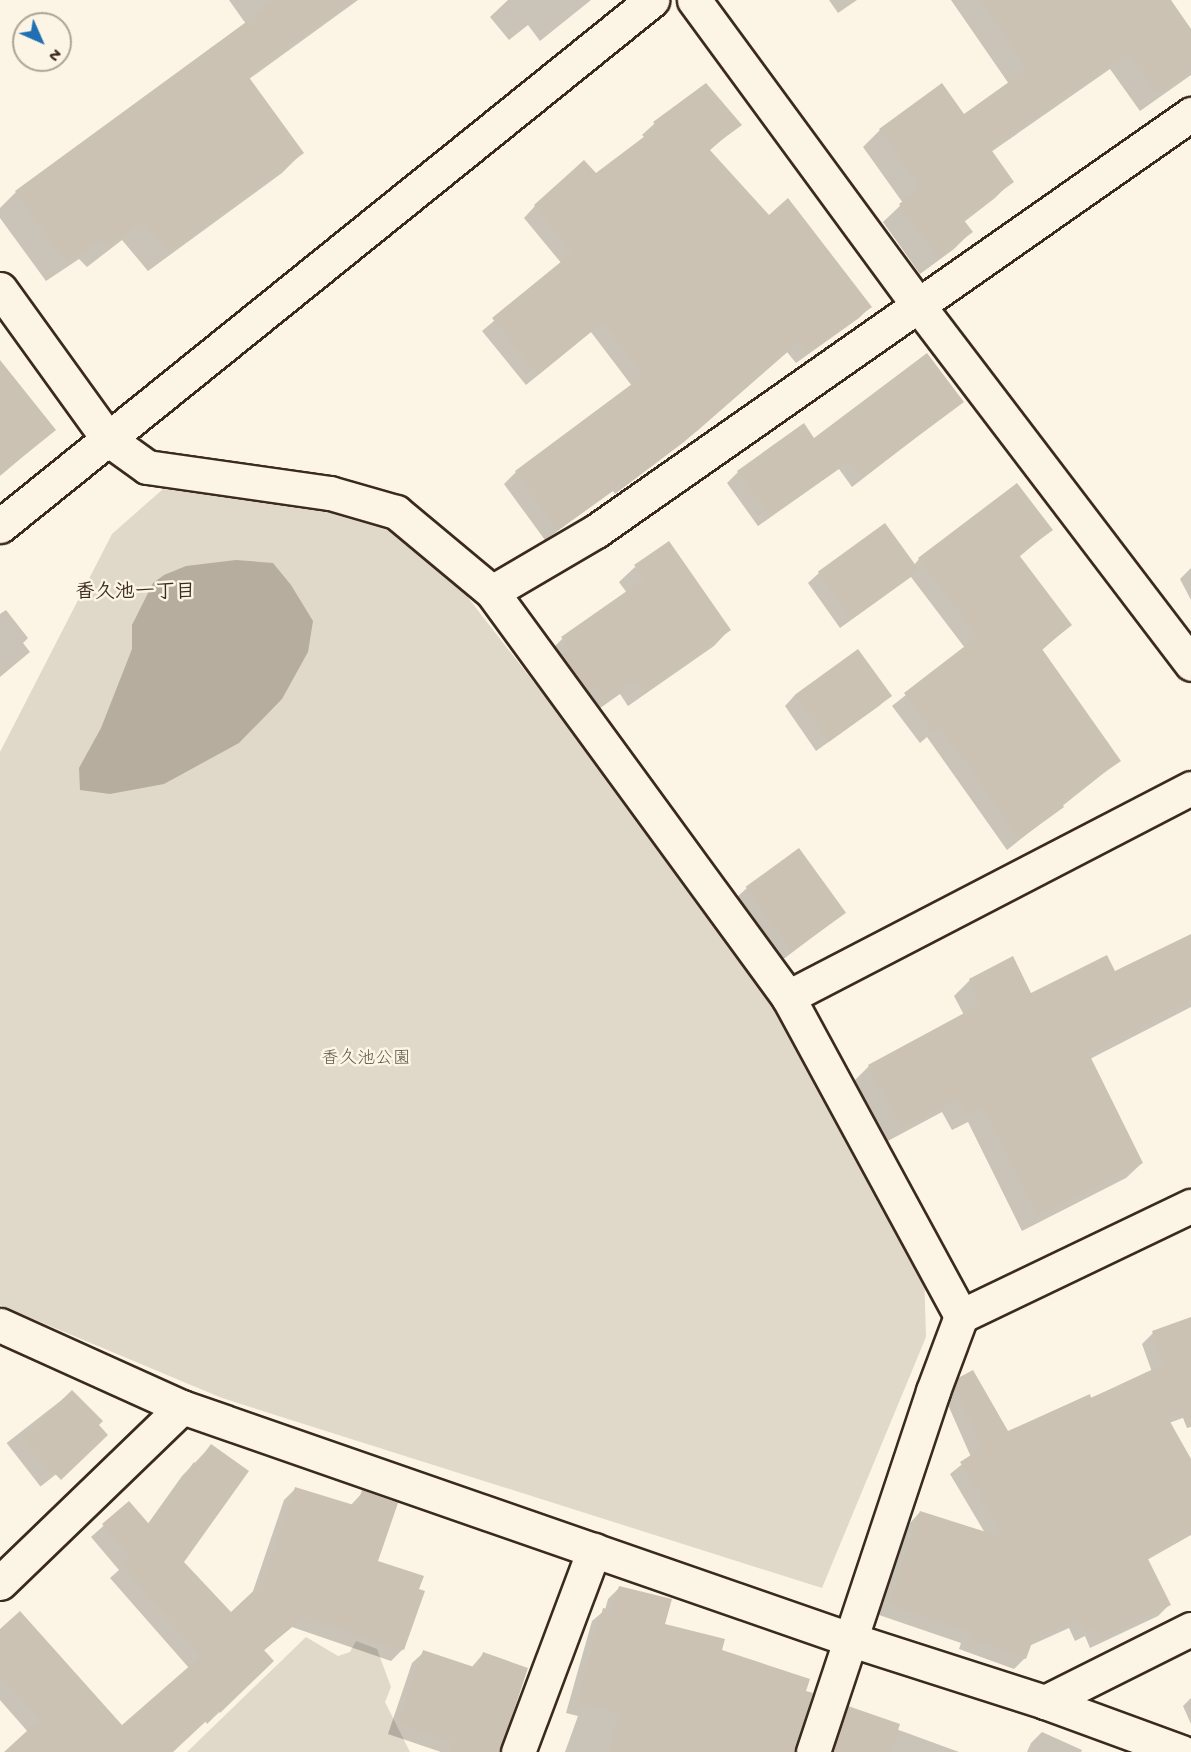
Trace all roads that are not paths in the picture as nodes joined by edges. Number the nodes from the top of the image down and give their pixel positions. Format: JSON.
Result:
{"nodes":[{"id":1,"x":652,"y":0,"type":"edge"},
{"id":2,"x":694,"y":0,"type":"edge"},
{"id":3,"x":1191,"y":114,"type":"edge"},
{"id":4,"x":0,"y":289,"type":"edge"},
{"id":5,"x":918,"y":305,"type":"junction"},
{"id":6,"x":108,"y":439,"type":"junction"},
{"id":7,"x":0,"y":526,"type":"edge"},
{"id":8,"x":492,"y":592,"type":"junction"},
{"id":9,"x":1191,"y":664,"type":"edge"},
{"id":10,"x":1191,"y":788,"type":"edge"},
{"id":11,"x":788,"y":997,"type":"junction"},
{"id":12,"x":1191,"y":1206,"type":"edge"},
{"id":13,"x":961,"y":1316,"type":"junction"},
{"id":14,"x":0,"y":1325,"type":"edge"},
{"id":15,"x":182,"y":1407,"type":"junction"},
{"id":16,"x":594,"y":1550,"type":"junction"},
{"id":17,"x":0,"y":1583,"type":"edge"},
{"id":18,"x":1191,"y":1629,"type":"edge"},
{"id":19,"x":852,"y":1640,"type":"junction"},
{"id":20,"x":1045,"y":1702,"type":"junction"},
{"id":21,"x":1143,"y":1745,"type":"edge"},
{"id":22,"x":518,"y":1752,"type":"edge"},
{"id":23,"x":813,"y":1752,"type":"edge"},
{"id":24,"x":1182,"y":1752,"type":"edge"}],
"edges":[{"from":1,"to":6,"type":"street"},
{"from":2,"to":5,"type":"street"},
{"from":3,"to":5,"type":"street"},
{"from":4,"to":6,"type":"street"},
{"from":5,"to":8,"type":"street"},
{"from":5,"to":9,"type":"street"},
{"from":6,"to":7,"type":"street"},
{"from":6,"to":8,"type":"street"},
{"from":8,"to":11,"type":"street"},
{"from":10,"to":11,"type":"street"},
{"from":11,"to":13,"type":"street"},
{"from":12,"to":13,"type":"street"},
{"from":13,"to":19,"type":"street"},
{"from":14,"to":15,"type":"street"},
{"from":15,"to":16,"type":"street"},
{"from":15,"to":17,"type":"street"},
{"from":16,"to":19,"type":"street"},
{"from":16,"to":22,"type":"street"},
{"from":18,"to":20,"type":"street"},
{"from":19,"to":20,"type":"street"},
{"from":19,"to":23,"type":"street"},
{"from":20,"to":21,"type":"street"},
{"from":21,"to":24,"type":"street"}]}
